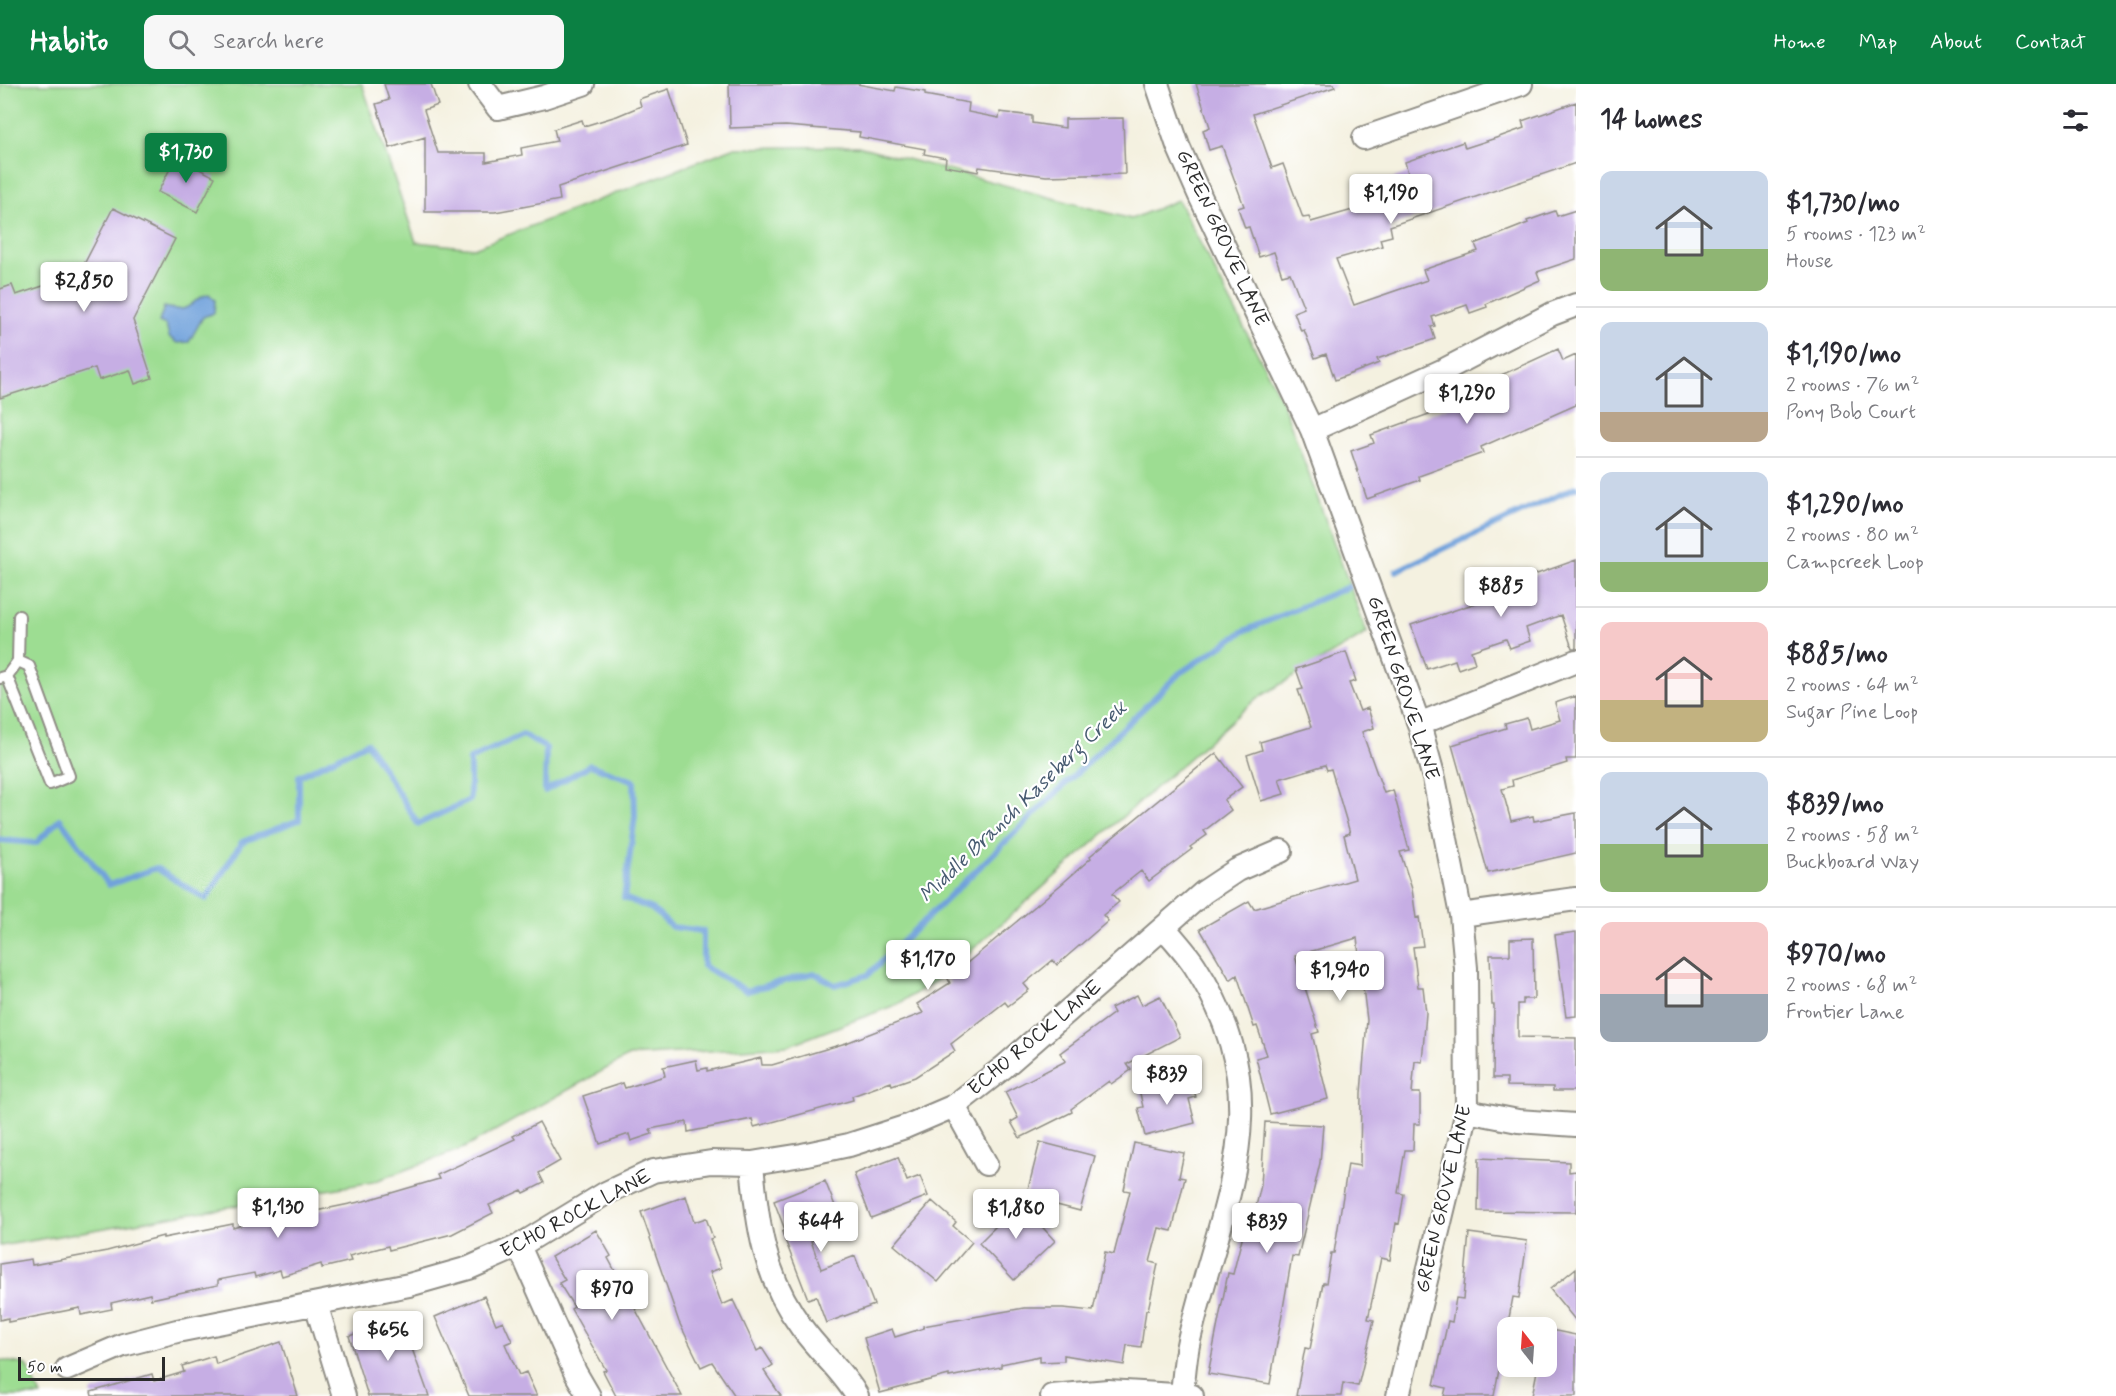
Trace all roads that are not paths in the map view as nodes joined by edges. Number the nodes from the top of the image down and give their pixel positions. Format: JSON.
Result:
{"nodes":[{"id":1,"x":480,"y":84,"type":"edge"},
{"id":2,"x":583,"y":84,"type":"edge"},
{"id":3,"x":1157,"y":84,"type":"edge"},
{"id":4,"x":1521,"y":84,"type":"edge"},
{"id":5,"x":1364,"y":138,"type":"dead end"},
{"id":6,"x":1576,"y":304,"type":"edge"},
{"id":7,"x":1312,"y":430,"type":"junction"},
{"id":8,"x":19,"y":616,"type":"dead end"},
{"id":9,"x":18,"y":661,"type":"junction"},
{"id":10,"x":1576,"y":661,"type":"edge"},
{"id":11,"x":3,"y":677,"type":"edge"},
{"id":12,"x":1419,"y":724,"type":"junction"},
{"id":13,"x":1281,"y":850,"type":"dead end"},
{"id":14,"x":1576,"y":899,"type":"edge"},
{"id":15,"x":1461,"y":915,"type":"junction"},
{"id":16,"x":1164,"y":927,"type":"junction"},
{"id":17,"x":954,"y":1106,"type":"junction"},
{"id":18,"x":1467,"y":1111,"type":"junction"},
{"id":19,"x":1576,"y":1125,"type":"edge"},
{"id":20,"x":752,"y":1163,"type":"junction"},
{"id":21,"x":986,"y":1164,"type":"dead end"},
{"id":22,"x":519,"y":1246,"type":"junction"},
{"id":23,"x":316,"y":1304,"type":"junction"},
{"id":24,"x":67,"y":1369,"type":"dead end"},
{"id":25,"x":1187,"y":1395,"type":"edge"},
{"id":26,"x":344,"y":1396,"type":"edge"},
{"id":27,"x":590,"y":1396,"type":"edge"},
{"id":28,"x":857,"y":1396,"type":"edge"},
{"id":29,"x":1052,"y":1396,"type":"edge"},
{"id":30,"x":1398,"y":1396,"type":"edge"}],
"edges":[{"from":1,"to":2,"type":"street"},
{"from":3,"to":7,"type":"street","name":"GREEN GROVE LANE"},
{"from":4,"to":5,"type":"street"},
{"from":6,"to":7,"type":"street"},
{"from":7,"to":12,"type":"street","name":"GREEN GROVE LANE"},
{"from":8,"to":9,"type":"lane"},
{"from":9,"to":11,"type":"lane"},
{"from":9,"to":11,"type":"lane"},
{"from":10,"to":12,"type":"street"},
{"from":12,"to":15,"type":"street","name":"GREEN GROVE LANE"},
{"from":13,"to":16,"type":"street","name":"ECHO ROCK LANE"},
{"from":14,"to":15,"type":"street"},
{"from":15,"to":18,"type":"street","name":"GREEN GROVE LANE"},
{"from":16,"to":17,"type":"street","name":"ECHO ROCK LANE"},
{"from":16,"to":25,"type":"street"},
{"from":17,"to":20,"type":"street","name":"ECHO ROCK LANE"},
{"from":17,"to":21,"type":"street"},
{"from":18,"to":19,"type":"street"},
{"from":18,"to":30,"type":"street","name":"GREEN GROVE LANE"},
{"from":20,"to":22,"type":"street","name":"ECHO ROCK LANE"},
{"from":20,"to":28,"type":"street"},
{"from":22,"to":23,"type":"street","name":"ECHO ROCK LANE"},
{"from":22,"to":27,"type":"street"},
{"from":23,"to":24,"type":"street","name":"ECHO ROCK LANE"},
{"from":23,"to":26,"type":"street"},
{"from":25,"to":29,"type":"street"}]}
